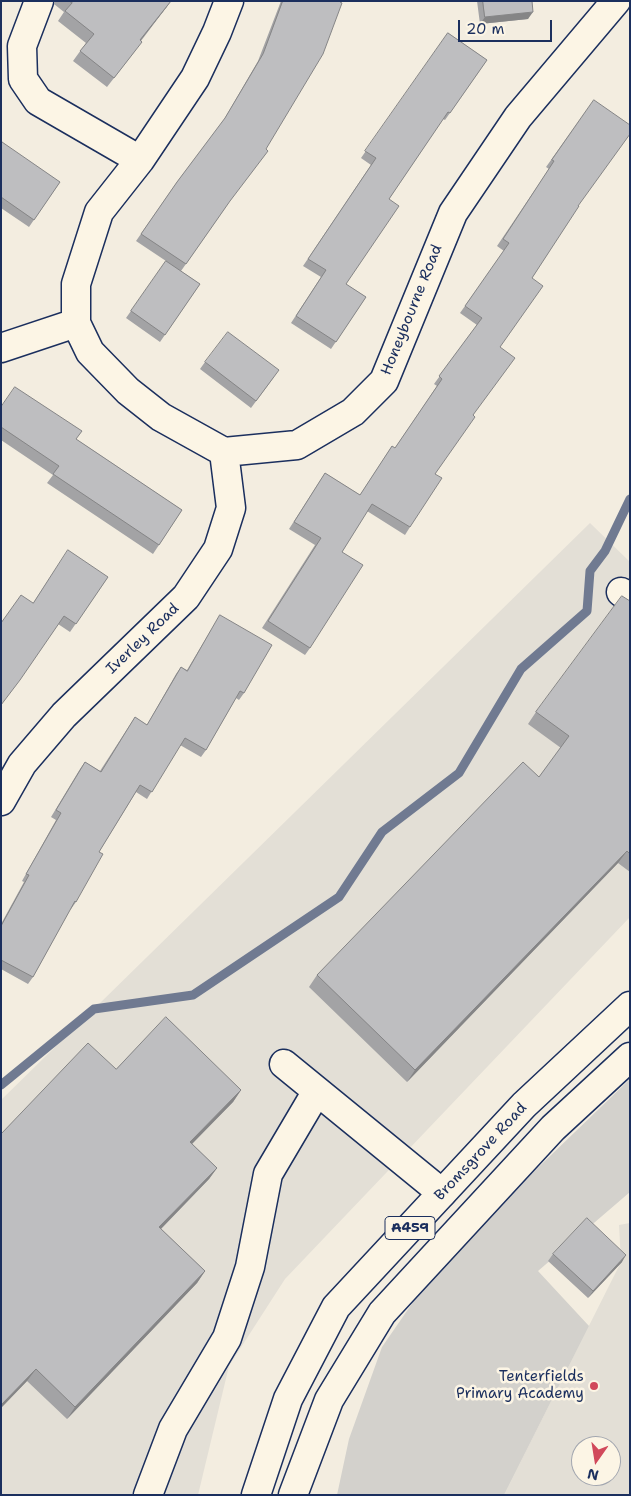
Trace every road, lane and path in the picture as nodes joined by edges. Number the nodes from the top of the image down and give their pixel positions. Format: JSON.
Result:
{"nodes":[{"id":1,"x":39,"y":1,"type":"edge"},
{"id":2,"x":229,"y":1,"type":"edge"},
{"id":3,"x":616,"y":1,"type":"edge"},
{"id":4,"x":140,"y":160,"type":"junction"},
{"id":5,"x":76,"y":323,"type":"junction"},
{"id":6,"x":1,"y":348,"type":"edge"},
{"id":7,"x":224,"y":452,"type":"junction"},
{"id":8,"x":1,"y":801,"type":"edge"},
{"id":9,"x":630,"y":1006,"type":"edge"},
{"id":10,"x":630,"y":1057,"type":"edge"},
{"id":11,"x":284,"y":1064,"type":"dead end"},
{"id":12,"x":317,"y":1091,"type":"junction"},
{"id":13,"x":442,"y":1193,"type":"junction"},
{"id":14,"x":148,"y":1495,"type":"edge"},
{"id":15,"x":256,"y":1495,"type":"edge"},
{"id":16,"x":293,"y":1495,"type":"edge"}],
"edges":[{"from":1,"to":4,"type":"street"},
{"from":2,"to":4,"type":"street"},
{"from":3,"to":7,"type":"street","name":"Honeybourne Road"},
{"from":4,"to":5,"type":"street"},
{"from":5,"to":6,"type":"street"},
{"from":5,"to":7,"type":"street"},
{"from":7,"to":8,"type":"street","name":"Iverley Road"},
{"from":9,"to":13,"type":"street","name":"Bromsgrove Road","number":"A459"},
{"from":10,"to":16,"type":"street","number":"A459"},
{"from":11,"to":12,"type":"street"},
{"from":12,"to":13,"type":"street"},
{"from":12,"to":14,"type":"street"},
{"from":13,"to":15,"type":"street","name":"Bromsgrove Road","number":"A459"}]}
